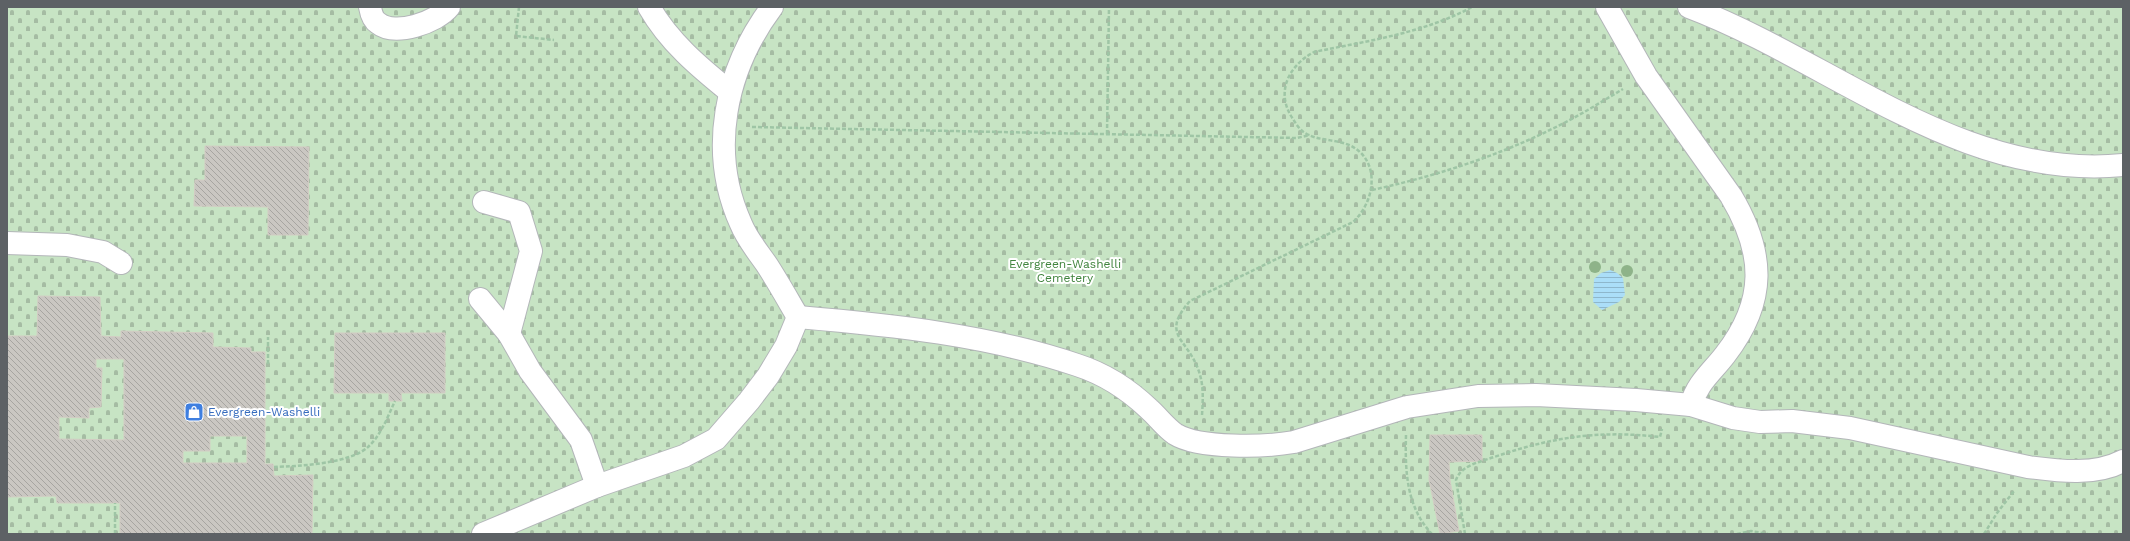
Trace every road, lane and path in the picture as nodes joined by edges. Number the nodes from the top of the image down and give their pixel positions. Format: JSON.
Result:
{"nodes":[{"id":1,"x":370,"y":7,"type":"edge"},
{"id":2,"x":449,"y":7,"type":"edge"},
{"id":3,"x":519,"y":7,"type":"edge"},
{"id":4,"x":649,"y":7,"type":"edge"},
{"id":5,"x":772,"y":7,"type":"edge"},
{"id":6,"x":1109,"y":7,"type":"edge"},
{"id":7,"x":1472,"y":7,"type":"edge"},
{"id":8,"x":1690,"y":7,"type":"edge"},
{"id":9,"x":1609,"y":8,"type":"edge"},
{"id":10,"x":554,"y":40,"type":"dead end"},
{"id":11,"x":1646,"y":76,"type":"junction"},
{"id":12,"x":730,"y":92,"type":"junction"},
{"id":13,"x":723,"y":126,"type":"junction"},
{"id":14,"x":1107,"y":134,"type":"junction"},
{"id":15,"x":1310,"y":135,"type":"junction"},
{"id":16,"x":2123,"y":165,"type":"edge"},
{"id":17,"x":1372,"y":190,"type":"junction"},
{"id":18,"x":484,"y":202,"type":"dead end"},
{"id":19,"x":7,"y":243,"type":"edge"},
{"id":20,"x":121,"y":263,"type":"dead end"},
{"id":21,"x":480,"y":299,"type":"dead end"},
{"id":22,"x":798,"y":317,"type":"junction"},
{"id":23,"x":509,"y":334,"type":"junction"},
{"id":24,"x":268,"y":337,"type":"dead end"},
{"id":25,"x":268,"y":364,"type":"dead end"},
{"id":26,"x":395,"y":401,"type":"dead end"},
{"id":27,"x":1666,"y":402,"type":"junction"},
{"id":28,"x":1691,"y":404,"type":"junction"},
{"id":29,"x":1407,"y":407,"type":"junction"},
{"id":30,"x":1200,"y":442,"type":"junction"},
{"id":31,"x":2123,"y":461,"type":"edge"},
{"id":32,"x":274,"y":467,"type":"dead end"},
{"id":33,"x":2028,"y":467,"type":"junction"},
{"id":34,"x":597,"y":486,"type":"junction"},
{"id":35,"x":115,"y":503,"type":"dead end"},
{"id":36,"x":115,"y":534,"type":"edge"},
{"id":37,"x":483,"y":534,"type":"edge"},
{"id":38,"x":1432,"y":534,"type":"edge"},
{"id":39,"x":1465,"y":534,"type":"edge"},
{"id":40,"x":1737,"y":534,"type":"edge"},
{"id":41,"x":1768,"y":534,"type":"edge"},
{"id":42,"x":1984,"y":534,"type":"edge"}],
"edges":[{"from":1,"to":2,"type":"lane"},
{"from":3,"to":10,"type":"path"},
{"from":4,"to":12,"type":"lane"},
{"from":5,"to":12,"type":"lane"},
{"from":6,"to":14,"type":"path"},
{"from":7,"to":15,"type":"path"},
{"from":8,"to":16,"type":"lane"},
{"from":9,"to":11,"type":"lane"},
{"from":11,"to":17,"type":"path"},
{"from":11,"to":28,"type":"lane"},
{"from":12,"to":13,"type":"lane"},
{"from":13,"to":14,"type":"path"},
{"from":13,"to":22,"type":"lane"},
{"from":14,"to":15,"type":"path"},
{"from":15,"to":17,"type":"path"},
{"from":17,"to":30,"type":"path"},
{"from":18,"to":23,"type":"lane"},
{"from":19,"to":20,"type":"lane"},
{"from":21,"to":23,"type":"lane"},
{"from":22,"to":30,"type":"lane"},
{"from":22,"to":34,"type":"lane"},
{"from":23,"to":34,"type":"lane"},
{"from":24,"to":25,"type":"path"},
{"from":26,"to":32,"type":"path"},
{"from":27,"to":28,"type":"lane"},
{"from":27,"to":29,"type":"lane"},
{"from":27,"to":39,"type":"path"},
{"from":28,"to":33,"type":"lane"},
{"from":29,"to":30,"type":"lane"},
{"from":29,"to":38,"type":"path"},
{"from":31,"to":33,"type":"lane"},
{"from":33,"to":42,"type":"path"},
{"from":34,"to":37,"type":"lane"},
{"from":35,"to":36,"type":"path"},
{"from":40,"to":41,"type":"path"}]}
